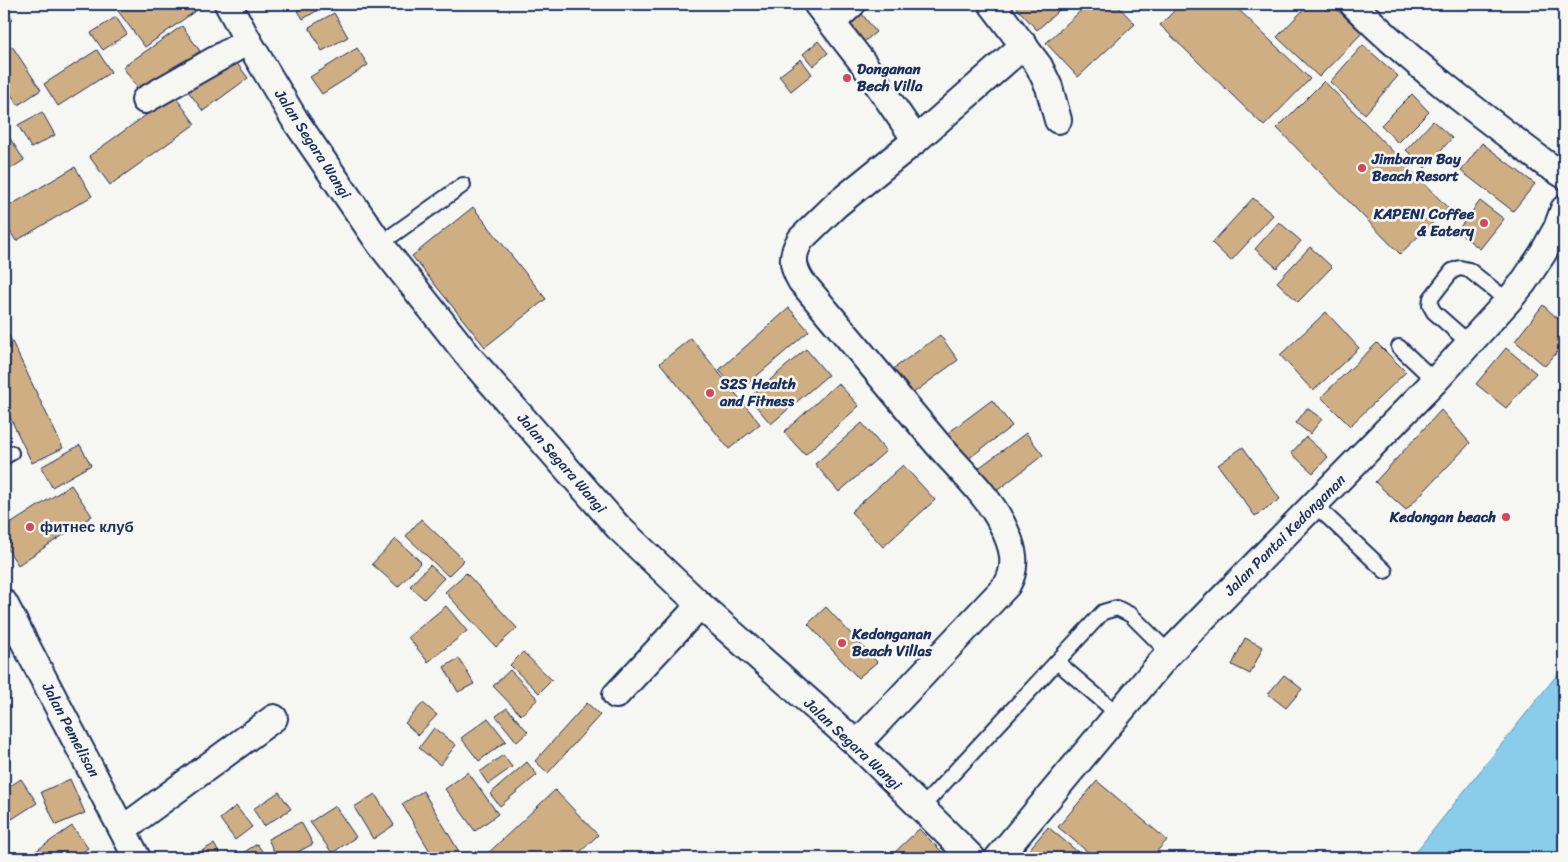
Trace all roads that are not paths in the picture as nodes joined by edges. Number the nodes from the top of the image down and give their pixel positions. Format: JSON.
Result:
{"nodes":[{"id":1,"x":228,"y":4,"type":"edge"},
{"id":2,"x":852,"y":4,"type":"edge"},
{"id":3,"x":992,"y":4,"type":"edge"},
{"id":4,"x":1353,"y":4,"type":"edge"},
{"id":5,"x":824,"y":13,"type":"edge"},
{"id":6,"x":248,"y":41,"type":"junction"},
{"id":7,"x":1024,"y":45,"type":"junction"},
{"id":8,"x":145,"y":100,"type":"dead end"},
{"id":9,"x":1058,"y":120,"type":"dead end"},
{"id":10,"x":916,"y":140,"type":"junction"},
{"id":11,"x":1564,"y":175,"type":"edge"},
{"id":12,"x":463,"y":185,"type":"dead end"},
{"id":13,"x":1564,"y":209,"type":"edge"},
{"id":14,"x":380,"y":244,"type":"junction"},
{"id":15,"x":1508,"y":301,"type":"junction"},
{"id":16,"x":1469,"y":342,"type":"junction"},
{"id":17,"x":1399,"y":347,"type":"dead end"},
{"id":18,"x":1435,"y":381,"type":"junction"},
{"id":19,"x":1315,"y":505,"type":"junction"},
{"id":20,"x":1385,"y":571,"type":"dead end"},
{"id":21,"x":4,"y":603,"type":"edge"},
{"id":22,"x":700,"y":605,"type":"junction"},
{"id":23,"x":1169,"y":653,"type":"junction"},
{"id":24,"x":1057,"y":662,"type":"junction"},
{"id":25,"x":616,"y":694,"type":"dead end"},
{"id":26,"x":1118,"y":714,"type":"junction"},
{"id":27,"x":274,"y":718,"type":"dead end"},
{"id":28,"x":857,"y":744,"type":"junction"},
{"id":29,"x":921,"y":808,"type":"junction"},
{"id":30,"x":123,"y":828,"type":"junction"},
{"id":31,"x":137,"y":858,"type":"edge"},
{"id":32,"x":972,"y":858,"type":"edge"},
{"id":33,"x":998,"y":858,"type":"edge"}],
"edges":[{"from":1,"to":6,"type":"street","name":"Jalan Segara Wangi"},
{"from":2,"to":5,"type":"street"},
{"from":3,"to":7,"type":"street"},
{"from":4,"to":11,"type":"street"},
{"from":5,"to":10,"type":"street"},
{"from":6,"to":8,"type":"street"},
{"from":6,"to":14,"type":"street","name":"Jalan Segara Wangi"},
{"from":7,"to":9,"type":"street"},
{"from":7,"to":10,"type":"street"},
{"from":10,"to":28,"type":"street"},
{"from":12,"to":14,"type":"lane"},
{"from":13,"to":15,"type":"street","name":"Jalan Pantai Kedonganan"},
{"from":14,"to":22,"type":"street","name":"Jalan Segara Wangi"},
{"from":15,"to":16,"type":"street","name":"Jalan Pantai Kedonganan"},
{"from":15,"to":16,"type":"lane"},
{"from":16,"to":18,"type":"street","name":"Jalan Pantai Kedonganan"},
{"from":17,"to":18,"type":"lane"},
{"from":18,"to":19,"type":"street","name":"Jalan Pantai Kedonganan"},
{"from":19,"to":20,"type":"lane"},
{"from":19,"to":23,"type":"street","name":"Jalan Pantai Kedonganan"},
{"from":21,"to":30,"type":"street","name":"Jalan Pemelisan"},
{"from":22,"to":25,"type":"street"},
{"from":22,"to":28,"type":"street","name":"Jalan Segara Wangi"},
{"from":23,"to":24,"type":"lane"},
{"from":23,"to":26,"type":"street","name":"Jalan Pantai Kedonganan"},
{"from":24,"to":26,"type":"lane"},
{"from":24,"to":29,"type":"lane"},
{"from":26,"to":33,"type":"street","name":"Jalan Pantai Kedonganan"},
{"from":27,"to":30,"type":"street"},
{"from":28,"to":29,"type":"street","name":"Jalan Segara Wangi"},
{"from":29,"to":32,"type":"street","name":"Jalan Segara Wangi"},
{"from":30,"to":31,"type":"street","name":"Jalan Pemelisan"}]}
